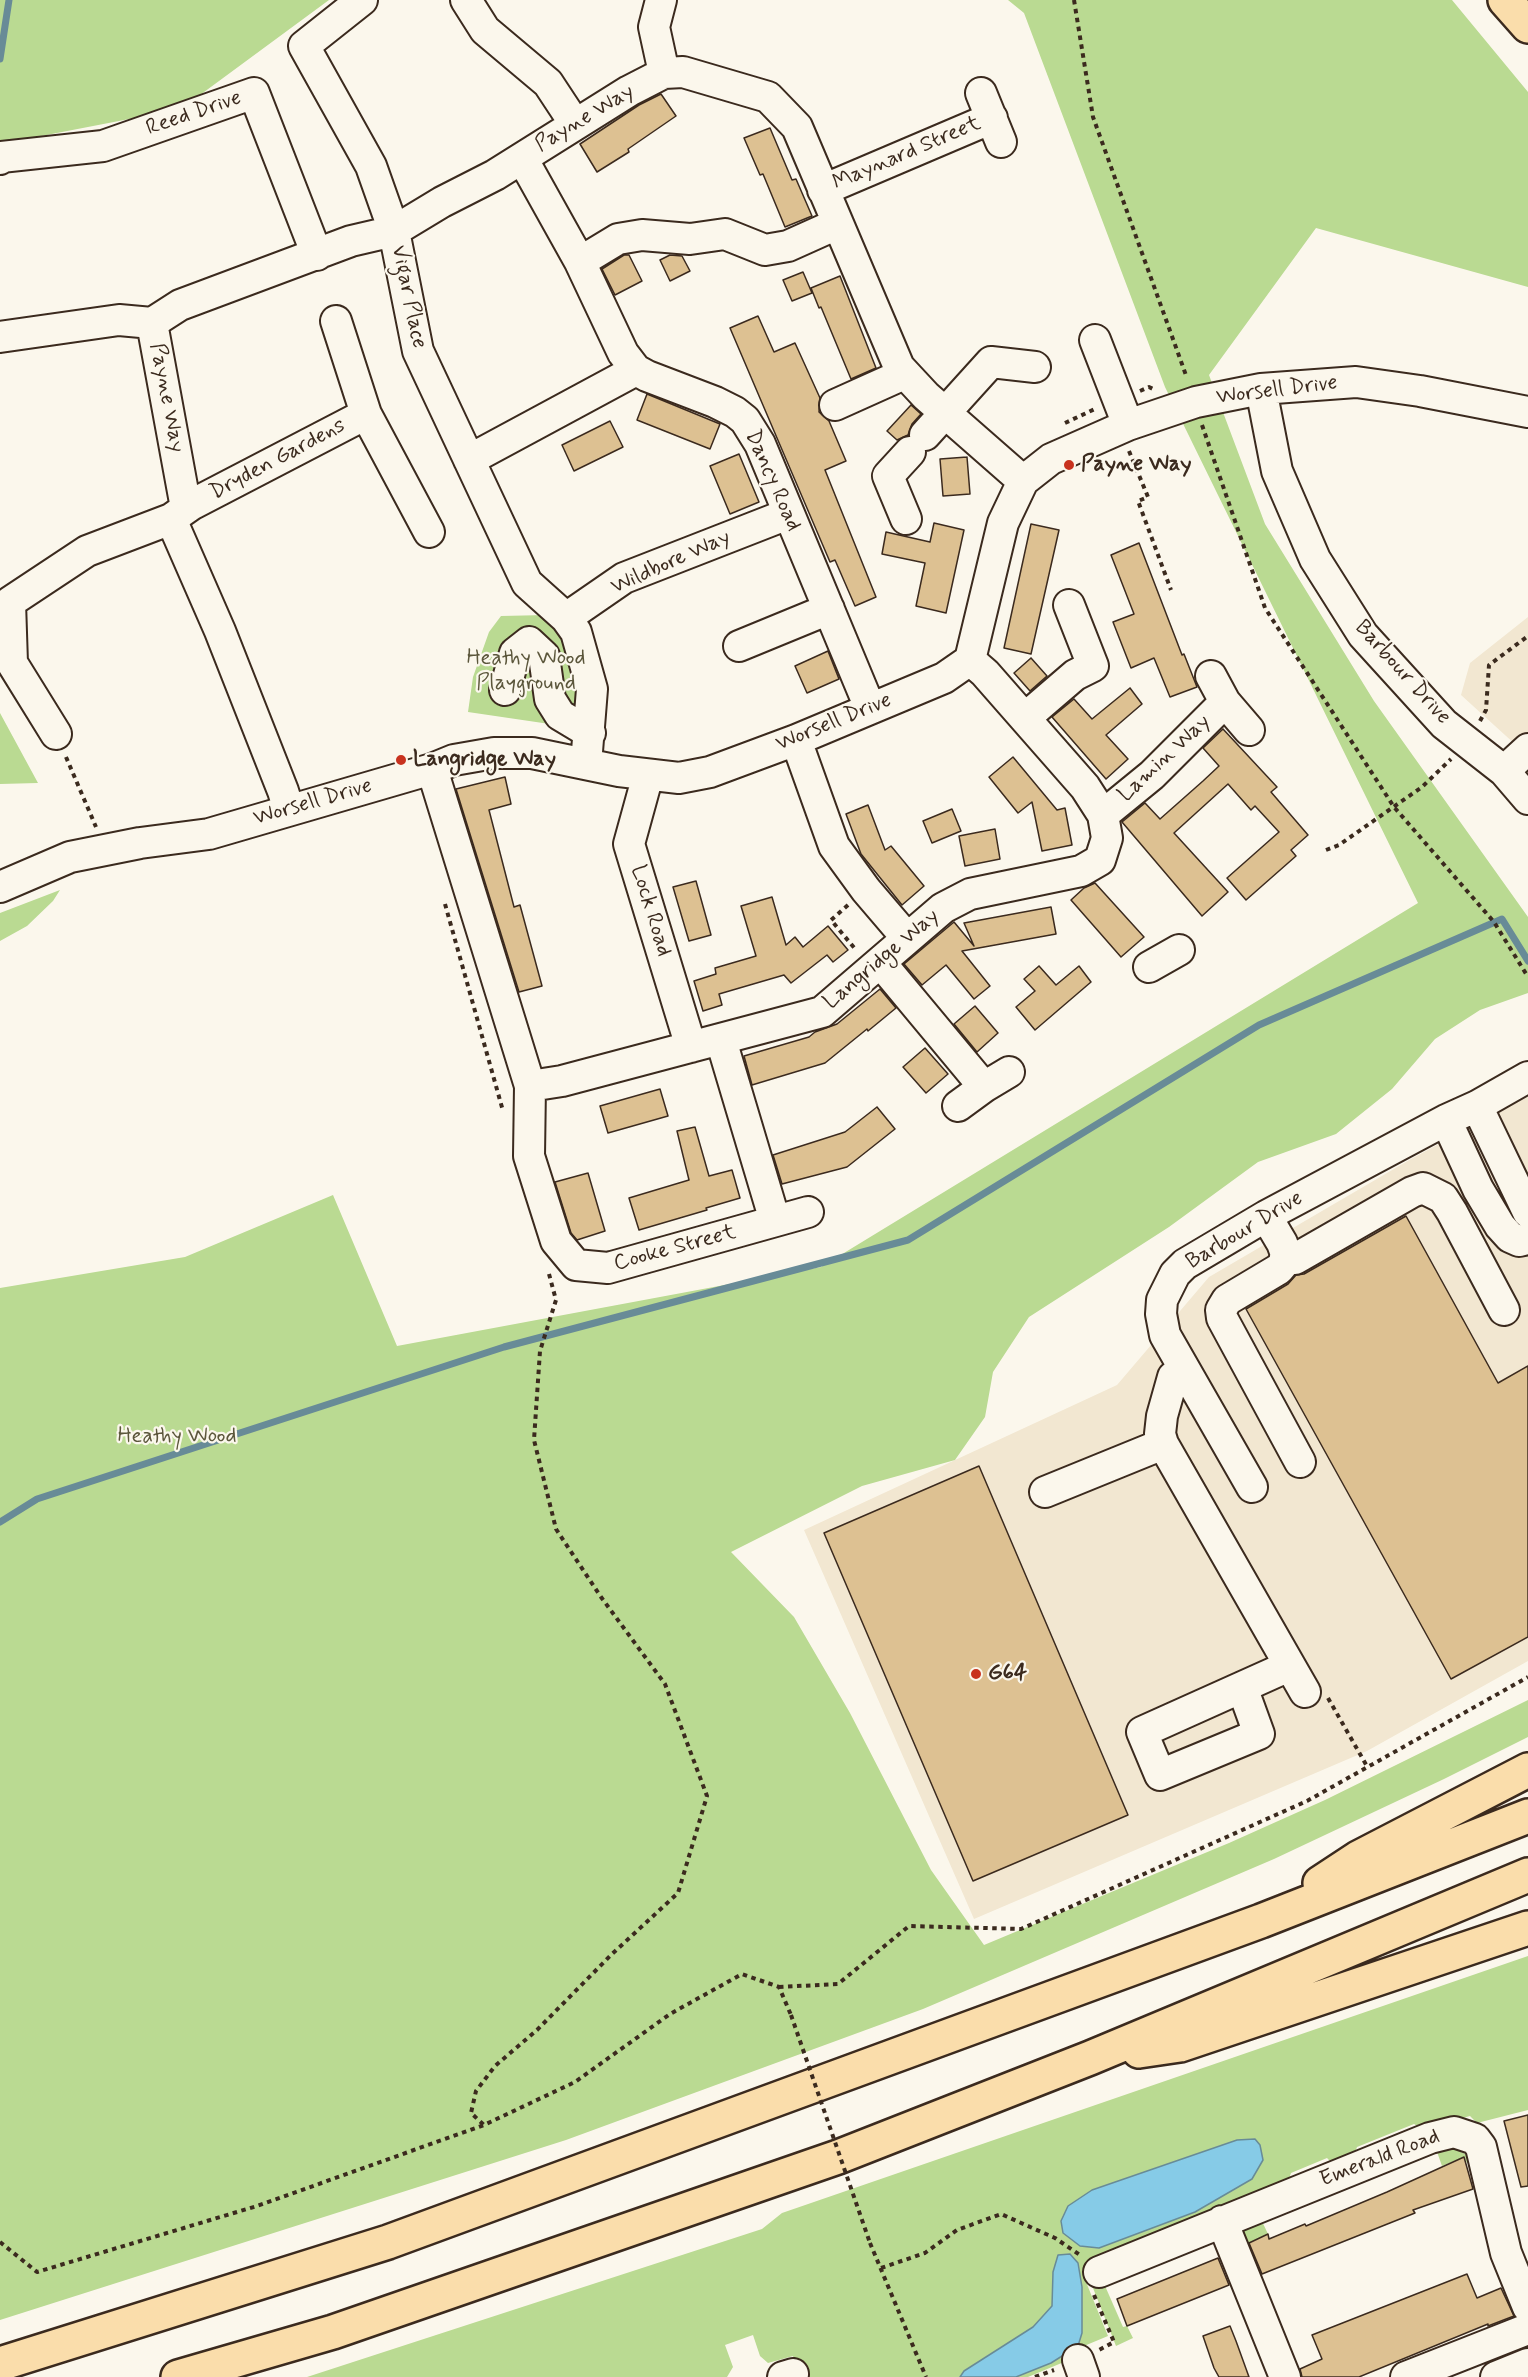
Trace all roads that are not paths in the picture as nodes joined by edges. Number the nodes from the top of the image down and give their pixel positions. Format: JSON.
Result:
{"nodes":[{"id":1,"x":362,"y":0,"type":"edge"},
{"id":2,"x":466,"y":0,"type":"edge"},
{"id":3,"x":662,"y":0,"type":"edge"},
{"id":4,"x":1505,"y":0,"type":"edge"},
{"id":5,"x":1526,"y":0,"type":"edge"},
{"id":6,"x":1528,"y":8,"type":"edge"},
{"id":7,"x":1528,"y":26,"type":"edge"},
{"id":8,"x":664,"y":74,"type":"junction"},
{"id":9,"x":991,"y":118,"type":"dead end"},
{"id":10,"x":575,"y":124,"type":"junction"},
{"id":11,"x":522,"y":158,"type":"junction"},
{"id":12,"x":0,"y":159,"type":"edge"},
{"id":13,"x":823,"y":189,"type":"junction"},
{"id":14,"x":837,"y":224,"type":"junction"},
{"id":15,"x":394,"y":231,"type":"junction"},
{"id":16,"x":316,"y":255,"type":"junction"},
{"id":17,"x":580,"y":262,"type":"junction"},
{"id":18,"x":336,"y":321,"type":"dead end"},
{"id":19,"x":152,"y":323,"type":"junction"},
{"id":20,"x":0,"y":337,"type":"edge"},
{"id":21,"x":1095,"y":340,"type":"dead end"},
{"id":22,"x":1035,"y":367,"type":"dead end"},
{"id":23,"x":636,"y":370,"type":"junction"},
{"id":24,"x":904,"y":374,"type":"junction"},
{"id":25,"x":1261,"y":389,"type":"junction"},
{"id":26,"x":835,"y":405,"type":"dead end"},
{"id":27,"x":945,"y":412,"type":"junction"},
{"id":28,"x":1528,"y":412,"type":"edge"},
{"id":29,"x":366,"y":414,"type":"junction"},
{"id":30,"x":1124,"y":423,"type":"junction"},
{"id":31,"x":469,"y":460,"type":"junction"},
{"id":32,"x":1023,"y":481,"type":"junction"},
{"id":33,"x":183,"y":511,"type":"junction"},
{"id":34,"x":788,"y":514,"type":"junction"},
{"id":35,"x":906,"y":519,"type":"dead end"},
{"id":36,"x":429,"y":532,"type":"dead end"},
{"id":37,"x":5,"y":591,"type":"edge"},
{"id":38,"x":1069,"y":605,"type":"dead end"},
{"id":39,"x":829,"y":609,"type":"junction"},
{"id":40,"x":566,"y":618,"type":"junction"},
{"id":41,"x":739,"y":646,"type":"dead end"},
{"id":42,"x":970,"y":660,"type":"junction"},
{"id":43,"x":1211,"y":676,"type":"dead end"},
{"id":44,"x":505,"y":690,"type":"dead end"},
{"id":45,"x":1225,"y":702,"type":"junction"},
{"id":46,"x":870,"y":708,"type":"junction"},
{"id":47,"x":1025,"y":718,"type":"junction"},
{"id":48,"x":1249,"y":730,"type":"dead end"},
{"id":49,"x":590,"y":733,"type":"junction"},
{"id":50,"x":56,"y":734,"type":"road end"},
{"id":51,"x":796,"y":740,"type":"junction"},
{"id":52,"x":1528,"y":749,"type":"edge"},
{"id":53,"x":586,"y":764,"type":"junction"},
{"id":54,"x":432,"y":769,"type":"junction"},
{"id":55,"x":1504,"y":771,"type":"junction"},
{"id":56,"x":648,"y":775,"type":"junction"},
{"id":57,"x":1528,"y":800,"type":"edge"},
{"id":58,"x":289,"y":810,"type":"junction"},
{"id":59,"x":1103,"y":815,"type":"junction"},
{"id":60,"x":0,"y":888,"type":"edge"},
{"id":61,"x":907,"y":938,"type":"junction"},
{"id":62,"x":1179,"y":950,"type":"dead end"},
{"id":63,"x":1149,"y":967,"type":"dead end"},
{"id":64,"x":872,"y":968,"type":"junction"},
{"id":65,"x":721,"y":1040,"type":"junction"},
{"id":66,"x":691,"y":1047,"type":"junction"},
{"id":67,"x":1528,"y":1077,"type":"edge"},
{"id":68,"x":530,"y":1086,"type":"junction"},
{"id":69,"x":958,"y":1106,"type":"dead end"},
{"id":70,"x":1477,"y":1106,"type":"junction"},
{"id":71,"x":1446,"y":1120,"type":"junction"},
{"id":72,"x":808,"y":1212,"type":"dead end"},
{"id":73,"x":1528,"y":1212,"type":"edge"},
{"id":74,"x":1266,"y":1216,"type":"junction"},
{"id":75,"x":775,"y":1221,"type":"junction"},
{"id":76,"x":1528,"y":1239,"type":"edge"},
{"id":77,"x":1285,"y":1257,"type":"junction"},
{"id":78,"x":1504,"y":1310,"type":"dead end"},
{"id":79,"x":1184,"y":1369,"type":"junction"},
{"id":80,"x":1163,"y":1444,"type":"junction"},
{"id":81,"x":1300,"y":1462,"type":"dead end"},
{"id":82,"x":1252,"y":1487,"type":"dead end"},
{"id":83,"x":1045,"y":1492,"type":"dead end"},
{"id":84,"x":1289,"y":1666,"type":"junction"},
{"id":85,"x":1242,"y":1687,"type":"dead end"},
{"id":86,"x":1305,"y":1692,"type":"dead end"},
{"id":87,"x":1528,"y":1770,"type":"edge"},
{"id":88,"x":1528,"y":1816,"type":"edge"},
{"id":89,"x":1528,"y":1875,"type":"edge"},
{"id":90,"x":1261,"y":1921,"type":"junction"},
{"id":91,"x":1528,"y":1929,"type":"edge"},
{"id":92,"x":1090,"y":2058,"type":"junction"},
{"id":93,"x":1222,"y":2221,"type":"junction"},
{"id":94,"x":1099,"y":2271,"type":"road end"},
{"id":95,"x":1528,"y":2307,"type":"edge"},
{"id":96,"x":1528,"y":2329,"type":"edge"},
{"id":97,"x":0,"y":2364,"type":"edge"},
{"id":98,"x":1528,"y":2364,"type":"edge"},
{"id":99,"x":178,"y":2377,"type":"edge"},
{"id":100,"x":1285,"y":2377,"type":"edge"},
{"id":101,"x":1406,"y":2377,"type":"edge"},
{"id":102,"x":1496,"y":2377,"type":"edge"}],
"edges":[{"from":1,"to":15,"type":"street","name":"Vigar Place"},
{"from":2,"to":10,"type":"street"},
{"from":3,"to":8,"type":"street"},
{"from":4,"to":7,"type":"highway"},
{"from":5,"to":6,"type":"street"},
{"from":8,"to":10,"type":"street","name":"Payne Way"},
{"from":8,"to":13,"type":"street","name":"Payne Way"},
{"from":9,"to":13,"type":"street","name":"Maynard Street"},
{"from":10,"to":11,"type":"street","name":"Payne Way"},
{"from":11,"to":15,"type":"street","name":"Payne Way"},
{"from":11,"to":17,"type":"street"},
{"from":12,"to":16,"type":"street","name":"Reed Drive"},
{"from":13,"to":14,"type":"street","name":"Payne Way"},
{"from":14,"to":17,"type":"street"},
{"from":14,"to":24,"type":"street","name":"Payne Way"},
{"from":15,"to":16,"type":"street","name":"Payne Way"},
{"from":15,"to":31,"type":"street","name":"Vigar Place"},
{"from":16,"to":19,"type":"street","name":"Payne Way"},
{"from":17,"to":23,"type":"street"},
{"from":18,"to":29,"type":"street"},
{"from":19,"to":20,"type":"street"},
{"from":19,"to":33,"type":"street","name":"Payne Way"},
{"from":21,"to":30,"type":"street"},
{"from":22,"to":27,"type":"street"},
{"from":23,"to":31,"type":"street"},
{"from":23,"to":34,"type":"street","name":"Dancy Road"},
{"from":24,"to":26,"type":"street"},
{"from":24,"to":27,"type":"street","name":"Payne Way"},
{"from":25,"to":28,"type":"street","name":"Worsell Drive"},
{"from":25,"to":30,"type":"street","name":"Worsell Drive"},
{"from":25,"to":55,"type":"street","name":"Barbour Drive"},
{"from":27,"to":32,"type":"street","name":"Payne Way"},
{"from":27,"to":35,"type":"street"},
{"from":29,"to":33,"type":"street","name":"Dryden Gardens"},
{"from":29,"to":36,"type":"street"},
{"from":30,"to":32,"type":"street","name":"Worsell Drive"},
{"from":31,"to":40,"type":"street","name":"Vigar Place"},
{"from":32,"to":42,"type":"street","name":"Worsell Drive"},
{"from":33,"to":37,"type":"street","name":"Dryden Gardens"},
{"from":33,"to":58,"type":"street","name":"Payne Way"},
{"from":34,"to":39,"type":"street","name":"Dancy Road"},
{"from":34,"to":40,"type":"street","name":"Wildbore Way"},
{"from":37,"to":50,"type":"street"},
{"from":38,"to":47,"type":"street"},
{"from":39,"to":41,"type":"street"},
{"from":39,"to":46,"type":"street","name":"Dancy Road"},
{"from":40,"to":49,"type":"street"},
{"from":42,"to":46,"type":"street","name":"Worsell Drive"},
{"from":42,"to":47,"type":"street","name":"Langridge Way"},
{"from":43,"to":45,"type":"street","name":"Lamin Way"},
{"from":44,"to":49,"type":"street"},
{"from":45,"to":48,"type":"street","name":"Lamin Way"},
{"from":45,"to":59,"type":"street","name":"Lamin Way"},
{"from":46,"to":51,"type":"street","name":"Worsell Drive"},
{"from":47,"to":59,"type":"street","name":"Langridge Way"},
{"from":49,"to":53,"type":"street"},
{"from":51,"to":56,"type":"street","name":"Worsell Drive"},
{"from":51,"to":61,"type":"street"},
{"from":52,"to":55,"type":"street"},
{"from":53,"to":54,"type":"street","name":"Worsell Drive"},
{"from":53,"to":56,"type":"street","name":"Worsell Drive"},
{"from":54,"to":58,"type":"street","name":"Worsell Drive"},
{"from":54,"to":68,"type":"street"},
{"from":55,"to":57,"type":"street","name":"Barbour Drive"},
{"from":56,"to":66,"type":"street","name":"Lock Road"},
{"from":58,"to":60,"type":"street","name":"Worsell Drive"},
{"from":59,"to":61,"type":"street","name":"Langridge Way"},
{"from":61,"to":64,"type":"street","name":"Langridge Way"},
{"from":62,"to":63,"type":"street"},
{"from":64,"to":65,"type":"street","name":"Langridge Way"},
{"from":64,"to":69,"type":"street"},
{"from":65,"to":66,"type":"street","name":"Langridge Way"},
{"from":65,"to":75,"type":"street"},
{"from":66,"to":68,"type":"street","name":"Langridge Way"},
{"from":67,"to":70,"type":"street","name":"Barbour Drive"},
{"from":68,"to":75,"type":"street","name":"Cooke Street"},
{"from":70,"to":71,"type":"street","name":"Barbour Drive"},
{"from":70,"to":73,"type":"street"},
{"from":71,"to":74,"type":"street","name":"Barbour Drive"},
{"from":71,"to":76,"type":"street"},
{"from":72,"to":75,"type":"street","name":"Cooke Street"},
{"from":74,"to":77,"type":"street"},
{"from":74,"to":79,"type":"street","name":"Barbour Drive"},
{"from":77,"to":78,"type":"street"},
{"from":77,"to":81,"type":"street"},
{"from":79,"to":80,"type":"street"},
{"from":79,"to":82,"type":"street","name":"Barbour Drive"},
{"from":80,"to":83,"type":"street"},
{"from":80,"to":84,"type":"street"},
{"from":84,"to":85,"type":"street"},
{"from":84,"to":86,"type":"street"},
{"from":87,"to":90,"type":"highway"},
{"from":88,"to":90,"type":"highway"},
{"from":89,"to":92,"type":"highway"},
{"from":90,"to":97,"type":"highway"},
{"from":91,"to":92,"type":"highway"},
{"from":92,"to":99,"type":"highway"},
{"from":93,"to":94,"type":"street","name":"Emerald Road"},
{"from":93,"to":95,"type":"street","name":"Emerald Road"},
{"from":93,"to":100,"type":"street"},
{"from":96,"to":101,"type":"street"},
{"from":98,"to":102,"type":"street"}]}
